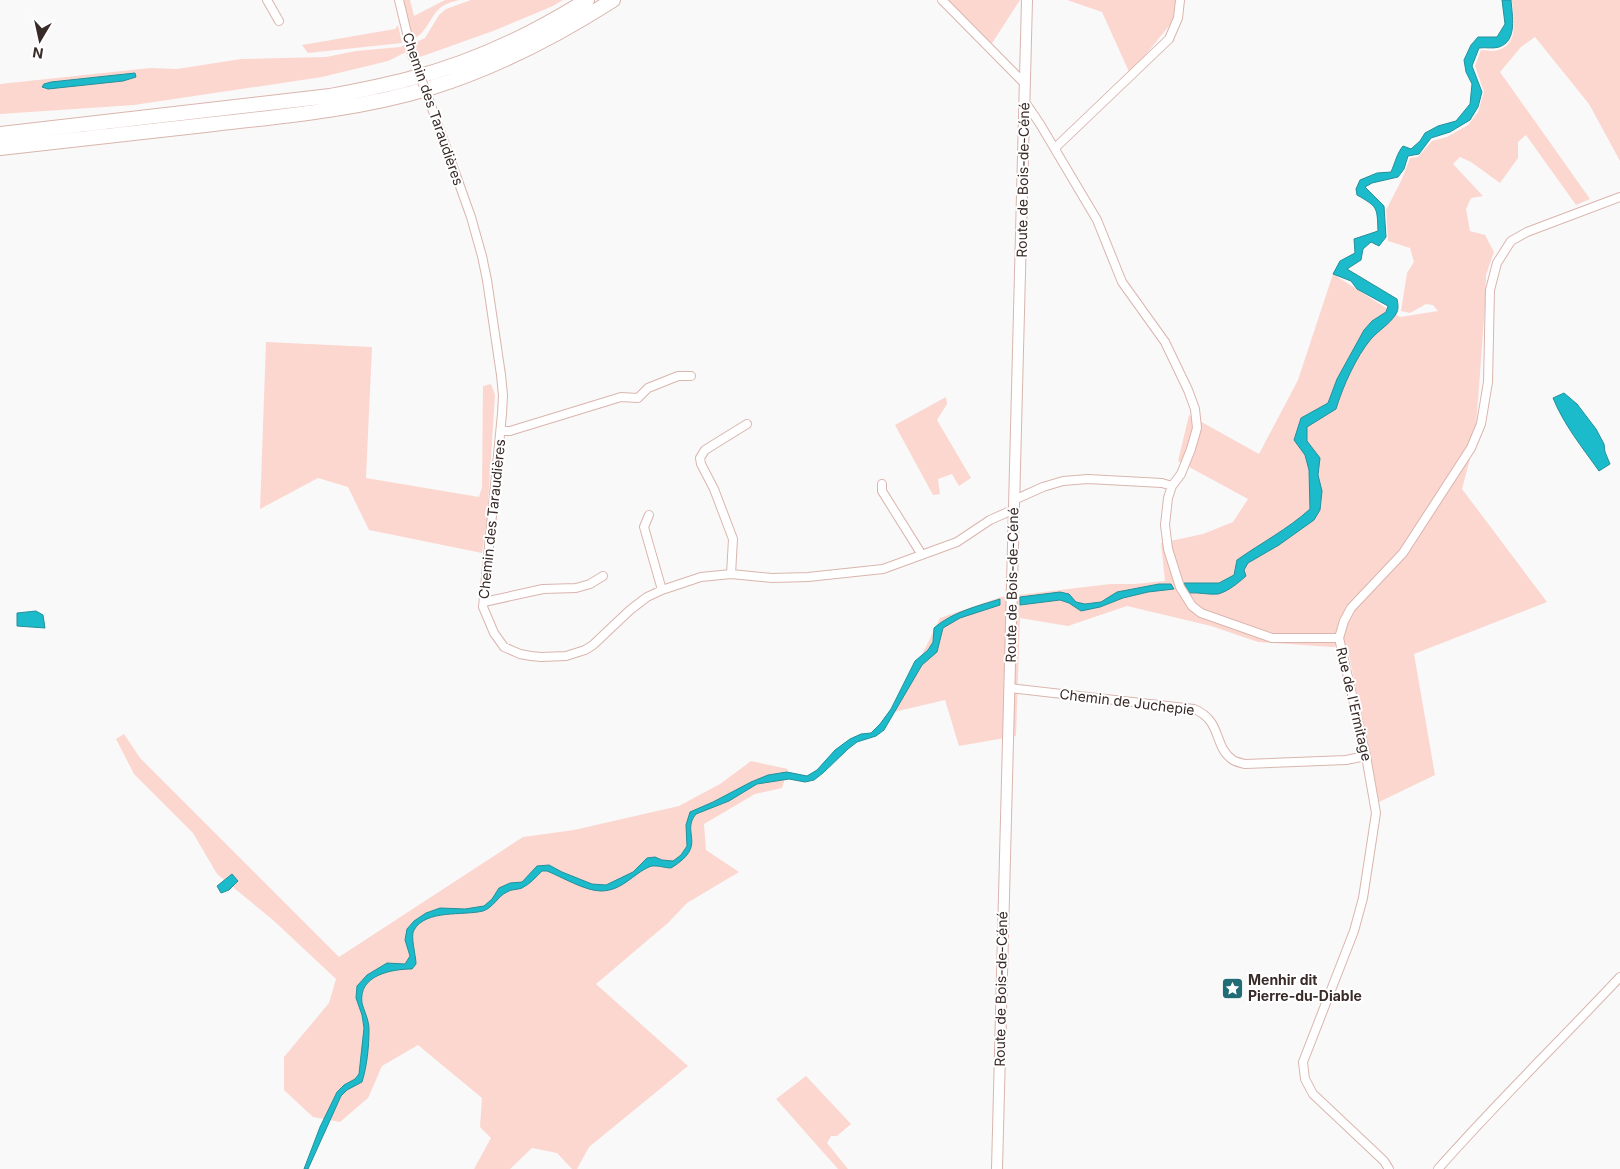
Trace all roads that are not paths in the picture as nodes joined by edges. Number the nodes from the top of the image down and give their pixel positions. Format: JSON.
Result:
{"nodes":[{"id":1,"x":266,"y":0,"type":"edge"},
{"id":2,"x":399,"y":0,"type":"edge"},
{"id":3,"x":587,"y":0,"type":"edge"},
{"id":4,"x":613,"y":0,"type":"edge"},
{"id":5,"x":942,"y":0,"type":"edge"},
{"id":6,"x":1027,"y":0,"type":"edge"},
{"id":7,"x":1180,"y":0,"type":"edge"},
{"id":8,"x":279,"y":21,"type":"dead end"},
{"id":9,"x":1025,"y":84,"type":"junction"},
{"id":10,"x":1025,"y":102,"type":"junction"},
{"id":11,"x":0,"y":134,"type":"edge"},
{"id":12,"x":0,"y":148,"type":"edge"},
{"id":13,"x":1055,"y":148,"type":"junction"},
{"id":14,"x":1620,"y":197,"type":"edge"},
{"id":15,"x":691,"y":376,"type":"dead end"},
{"id":16,"x":747,"y":424,"type":"dead end"},
{"id":17,"x":501,"y":431,"type":"junction"},
{"id":18,"x":882,"y":484,"type":"dead end"},
{"id":19,"x":1172,"y":486,"type":"junction"},
{"id":20,"x":1014,"y":500,"type":"junction"},
{"id":21,"x":1014,"y":511,"type":"junction"},
{"id":22,"x":649,"y":515,"type":"dead end"},
{"id":23,"x":922,"y":555,"type":"junction"},
{"id":24,"x":731,"y":574,"type":"junction"},
{"id":25,"x":603,"y":576,"type":"dead end"},
{"id":26,"x":662,"y":590,"type":"junction"},
{"id":27,"x":484,"y":602,"type":"junction"},
{"id":28,"x":1339,"y":638,"type":"junction"},
{"id":29,"x":1010,"y":688,"type":"junction"},
{"id":30,"x":1366,"y":756,"type":"junction"},
{"id":31,"x":1620,"y":977,"type":"edge"},
{"id":32,"x":997,"y":1169,"type":"edge"},
{"id":33,"x":1389,"y":1169,"type":"edge"},
{"id":34,"x":1438,"y":1169,"type":"edge"}],
"edges":[{"from":1,"to":8,"type":"street"},
{"from":2,"to":17,"type":"street","name":"Chemin des Taraudières","bridge":true},
{"from":3,"to":11,"type":"highway"},
{"from":4,"to":12,"type":"highway"},
{"from":5,"to":9,"type":"street"},
{"from":6,"to":9,"type":"street","name":"Route de Bois-de-Céné"},
{"from":7,"to":13,"type":"street"},
{"from":9,"to":10,"type":"street","name":"Route de Bois-de-Céné"},
{"from":10,"to":13,"type":"street"},
{"from":10,"to":20,"type":"street","name":"Route de Bois-de-Céné"},
{"from":13,"to":19,"type":"street"},
{"from":14,"to":28,"type":"street","name":"Rue de l'Ermitage"},
{"from":15,"to":17,"type":"street"},
{"from":16,"to":24,"type":"street"},
{"from":17,"to":27,"type":"street","name":"Chemin des Taraudières"},
{"from":18,"to":23,"type":"street"},
{"from":19,"to":20,"type":"street"},
{"from":19,"to":28,"type":"street"},
{"from":20,"to":21,"type":"street","name":"Route de Bois-de-Céné"},
{"from":21,"to":23,"type":"street","name":"Chemin des Taraudières"},
{"from":21,"to":29,"type":"street","name":"Route de Bois-de-Céné"},
{"from":22,"to":26,"type":"street"},
{"from":23,"to":24,"type":"street","name":"Chemin des Taraudières"},
{"from":24,"to":26,"type":"street","name":"Chemin des Taraudières"},
{"from":25,"to":27,"type":"street"},
{"from":26,"to":27,"type":"street","name":"Chemin des Taraudières"},
{"from":28,"to":30,"type":"street","name":"Rue de l'Ermitage"},
{"from":29,"to":30,"type":"street","name":"Chemin de Juchepie"},
{"from":29,"to":32,"type":"street","name":"Route de Bois-de-Céné"},
{"from":30,"to":33,"type":"street","name":"Rue de l'Ermitage"},
{"from":31,"to":34,"type":"street"}]}
